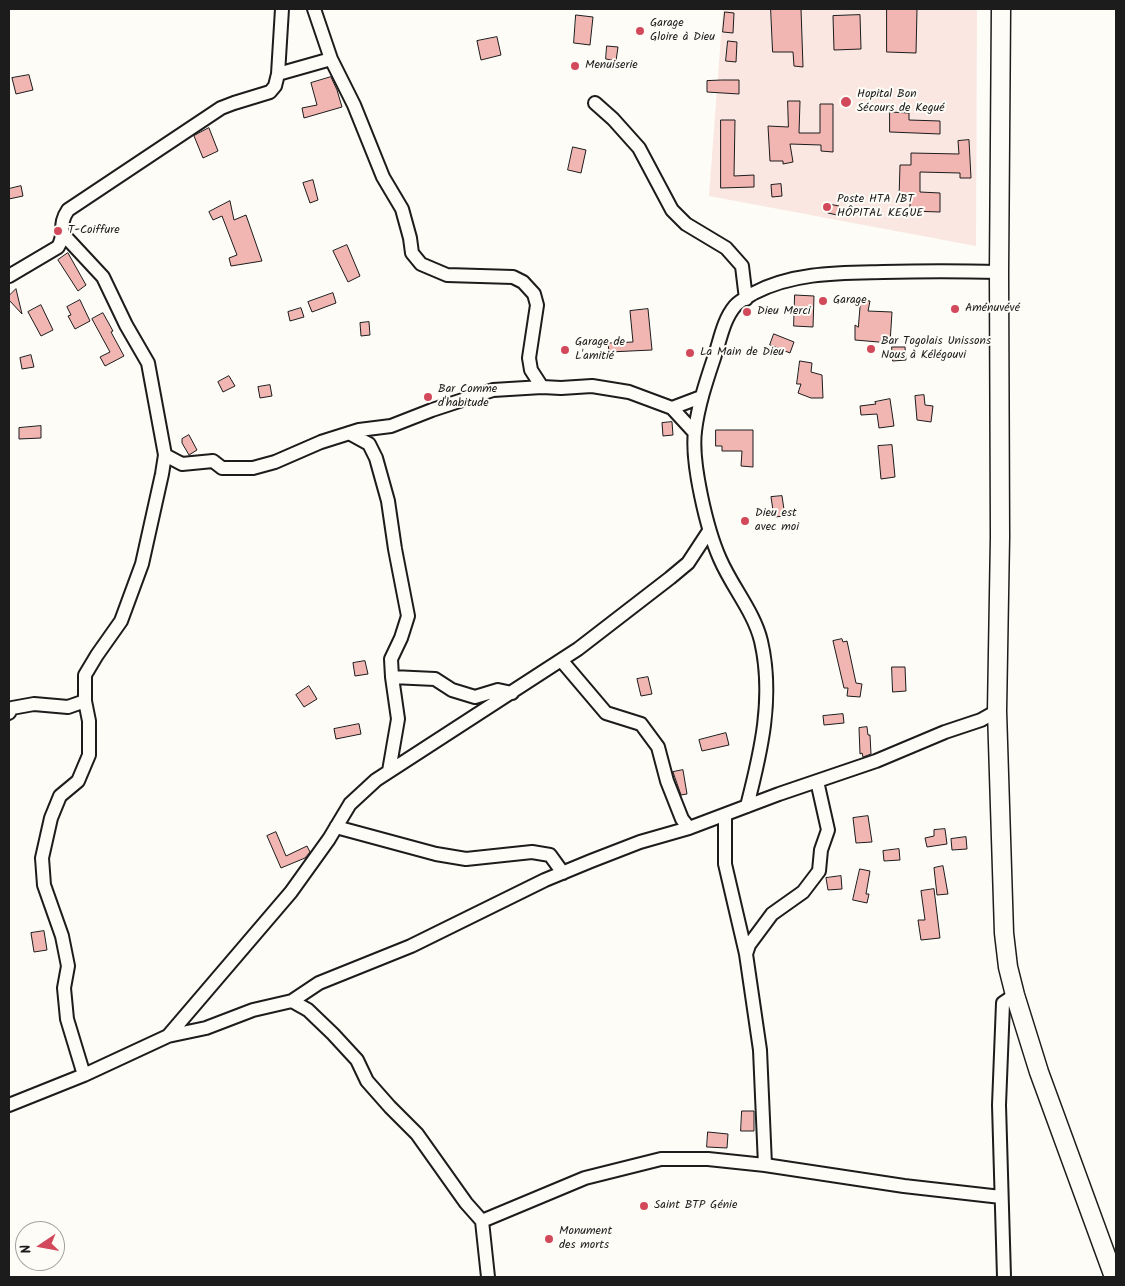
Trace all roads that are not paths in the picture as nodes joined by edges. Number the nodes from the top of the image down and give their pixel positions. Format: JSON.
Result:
{"nodes":[{"id":1,"x":282,"y":9,"type":"edge"},
{"id":2,"x":314,"y":9,"type":"edge"},
{"id":3,"x":1001,"y":9,"type":"edge"},
{"id":4,"x":330,"y":59,"type":"junction"},
{"id":5,"x":278,"y":74,"type":"junction"},
{"id":6,"x":595,"y":103,"type":"dead end"},
{"id":7,"x":63,"y":234,"type":"junction"},
{"id":8,"x":999,"y":272,"type":"junction"},
{"id":9,"x":9,"y":276,"type":"edge"},
{"id":10,"x":746,"y":298,"type":"junction"},
{"id":11,"x":542,"y":387,"type":"junction"},
{"id":12,"x":702,"y":397,"type":"junction"},
{"id":13,"x":672,"y":408,"type":"junction"},
{"id":14,"x":694,"y":433,"type":"junction"},
{"id":15,"x":349,"y":434,"type":"junction"},
{"id":16,"x":165,"y":455,"type":"junction"},
{"id":17,"x":709,"y":531,"type":"junction"},
{"id":18,"x":561,"y":660,"type":"junction"},
{"id":19,"x":392,"y":677,"type":"junction"},
{"id":20,"x":512,"y":693,"type":"junction"},
{"id":21,"x":84,"y":701,"type":"junction"},
{"id":22,"x":997,"y":711,"type":"junction"},
{"id":23,"x":9,"y":713,"type":"edge"},
{"id":24,"x":389,"y":771,"type":"junction"},
{"id":25,"x":816,"y":781,"type":"junction"},
{"id":26,"x":747,"y":806,"type":"junction"},
{"id":27,"x":725,"y":815,"type":"junction"},
{"id":28,"x":336,"y":827,"type":"junction"},
{"id":29,"x":689,"y":828,"type":"junction"},
{"id":30,"x":563,"y":872,"type":"junction"},
{"id":31,"x":746,"y":954,"type":"junction"},
{"id":32,"x":1015,"y":994,"type":"junction"},
{"id":33,"x":292,"y":1001,"type":"junction"},
{"id":34,"x":168,"y":1036,"type":"junction"},
{"id":35,"x":84,"y":1075,"type":"junction"},
{"id":36,"x":9,"y":1105,"type":"edge"},
{"id":37,"x":765,"y":1165,"type":"junction"},
{"id":38,"x":1001,"y":1197,"type":"junction"},
{"id":39,"x":482,"y":1221,"type":"junction"},
{"id":40,"x":488,"y":1277,"type":"edge"},
{"id":41,"x":1004,"y":1277,"type":"edge"},
{"id":42,"x":1114,"y":1277,"type":"edge"}],
"edges":[{"from":1,"to":5,"type":"street"},
{"from":2,"to":4,"type":"street"},
{"from":3,"to":8,"type":"main road"},
{"from":4,"to":5,"type":"street"},
{"from":4,"to":11,"type":"street"},
{"from":5,"to":7,"type":"street"},
{"from":6,"to":10,"type":"street"},
{"from":7,"to":9,"type":"street"},
{"from":7,"to":16,"type":"street"},
{"from":8,"to":10,"type":"street"},
{"from":8,"to":22,"type":"main road"},
{"from":10,"to":12,"type":"street"},
{"from":11,"to":13,"type":"street"},
{"from":11,"to":15,"type":"street"},
{"from":12,"to":13,"type":"street"},
{"from":12,"to":14,"type":"street"},
{"from":13,"to":14,"type":"street"},
{"from":14,"to":17,"type":"street"},
{"from":15,"to":16,"type":"street"},
{"from":15,"to":19,"type":"street"},
{"from":16,"to":21,"type":"street"},
{"from":17,"to":18,"type":"street"},
{"from":17,"to":26,"type":"street"},
{"from":18,"to":20,"type":"street"},
{"from":18,"to":29,"type":"street"},
{"from":19,"to":20,"type":"street"},
{"from":19,"to":24,"type":"street"},
{"from":20,"to":24,"type":"street"},
{"from":21,"to":23,"type":"street"},
{"from":21,"to":35,"type":"street"},
{"from":22,"to":25,"type":"street"},
{"from":22,"to":32,"type":"main road"},
{"from":24,"to":28,"type":"street"},
{"from":25,"to":26,"type":"street"},
{"from":25,"to":31,"type":"street"},
{"from":26,"to":27,"type":"street"},
{"from":27,"to":29,"type":"street"},
{"from":27,"to":31,"type":"street"},
{"from":28,"to":30,"type":"street"},
{"from":28,"to":34,"type":"street"},
{"from":29,"to":30,"type":"street"},
{"from":30,"to":33,"type":"street"},
{"from":31,"to":37,"type":"street"},
{"from":32,"to":38,"type":"street"},
{"from":32,"to":42,"type":"main road"},
{"from":33,"to":34,"type":"street"},
{"from":33,"to":39,"type":"street"},
{"from":34,"to":35,"type":"street"},
{"from":35,"to":36,"type":"street"},
{"from":37,"to":38,"type":"street"},
{"from":37,"to":39,"type":"street"},
{"from":38,"to":41,"type":"street"},
{"from":39,"to":40,"type":"street"}]}
